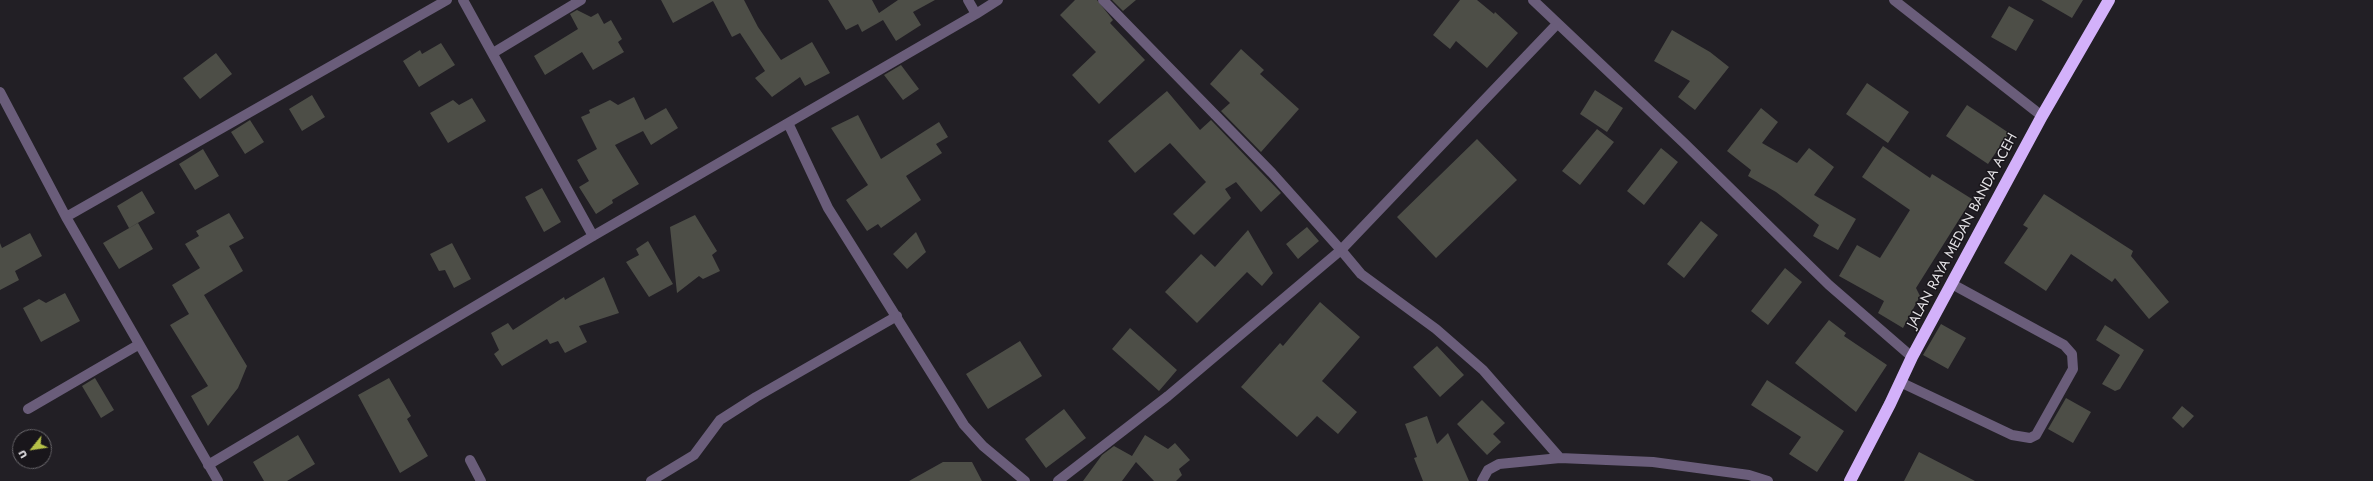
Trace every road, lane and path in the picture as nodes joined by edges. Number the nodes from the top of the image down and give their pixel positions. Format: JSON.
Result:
{"nodes":[{"id":1,"x":447,"y":0,"type":"edge"},
{"id":2,"x":463,"y":0,"type":"edge"},
{"id":3,"x":581,"y":0,"type":"edge"},
{"id":4,"x":968,"y":0,"type":"edge"},
{"id":5,"x":998,"y":0,"type":"edge"},
{"id":6,"x":1103,"y":0,"type":"edge"},
{"id":7,"x":1533,"y":0,"type":"edge"},
{"id":8,"x":1894,"y":0,"type":"edge"},
{"id":9,"x":2109,"y":0,"type":"edge"},
{"id":10,"x":976,"y":14,"type":"junction"},
{"id":11,"x":1557,"y":24,"type":"junction"},
{"id":12,"x":493,"y":53,"type":"junction"},
{"id":13,"x":0,"y":92,"type":"edge"},
{"id":14,"x":2042,"y":116,"type":"junction"},
{"id":15,"x":788,"y":123,"type":"junction"},
{"id":16,"x":66,"y":217,"type":"junction"},
{"id":17,"x":592,"y":236,"type":"junction"},
{"id":18,"x":1341,"y":250,"type":"junction"},
{"id":19,"x":1952,"y":284,"type":"junction"},
{"id":20,"x":896,"y":316,"type":"junction"},
{"id":21,"x":138,"y":345,"type":"junction"},
{"id":22,"x":1912,"y":357,"type":"junction"},
{"id":23,"x":1900,"y":382,"type":"junction"},
{"id":24,"x":28,"y":409,"type":"dead end"},
{"id":25,"x":1560,"y":458,"type":"junction"},
{"id":26,"x":470,"y":460,"type":"dead end"},
{"id":27,"x":208,"y":466,"type":"junction"},
{"id":28,"x":218,"y":481,"type":"edge"},
{"id":29,"x":481,"y":481,"type":"edge"},
{"id":30,"x":651,"y":481,"type":"edge"},
{"id":31,"x":1025,"y":481,"type":"edge"},
{"id":32,"x":1058,"y":481,"type":"edge"},
{"id":33,"x":1482,"y":481,"type":"edge"},
{"id":34,"x":1768,"y":481,"type":"edge"},
{"id":35,"x":1850,"y":481,"type":"edge"}],
"edges":[{"from":1,"to":16,"type":"street"},
{"from":2,"to":12,"type":"street"},
{"from":3,"to":12,"type":"street"},
{"from":4,"to":10,"type":"street"},
{"from":5,"to":10,"type":"street"},
{"from":6,"to":18,"type":"street"},
{"from":7,"to":11,"type":"street"},
{"from":8,"to":14,"type":"street"},
{"from":9,"to":14,"type":"highway","name":"JALAN RAYA MEDAN BANDA ACEH"},
{"from":10,"to":15,"type":"street"},
{"from":11,"to":18,"type":"street"},
{"from":11,"to":22,"type":"street"},
{"from":12,"to":17,"type":"street"},
{"from":13,"to":16,"type":"street"},
{"from":14,"to":19,"type":"highway","name":"JALAN RAYA MEDAN BANDA ACEH"},
{"from":15,"to":17,"type":"street"},
{"from":15,"to":20,"type":"street"},
{"from":16,"to":21,"type":"street"},
{"from":17,"to":27,"type":"street"},
{"from":18,"to":25,"type":"street"},
{"from":18,"to":32,"type":"street"},
{"from":19,"to":22,"type":"highway","name":"JALAN RAYA MEDAN BANDA ACEH"},
{"from":19,"to":23,"type":"street"},
{"from":20,"to":30,"type":"street"},
{"from":20,"to":31,"type":"street"},
{"from":21,"to":24,"type":"street"},
{"from":21,"to":27,"type":"street"},
{"from":22,"to":23,"type":"highway","name":"JALAN RAYA MEDAN BANDA ACEH"},
{"from":23,"to":35,"type":"highway","name":"JALAN RAYA MEDAN BANDA ACEH"},
{"from":25,"to":33,"type":"street"},
{"from":25,"to":34,"type":"street"},
{"from":26,"to":29,"type":"street"},
{"from":27,"to":28,"type":"street"}]}
